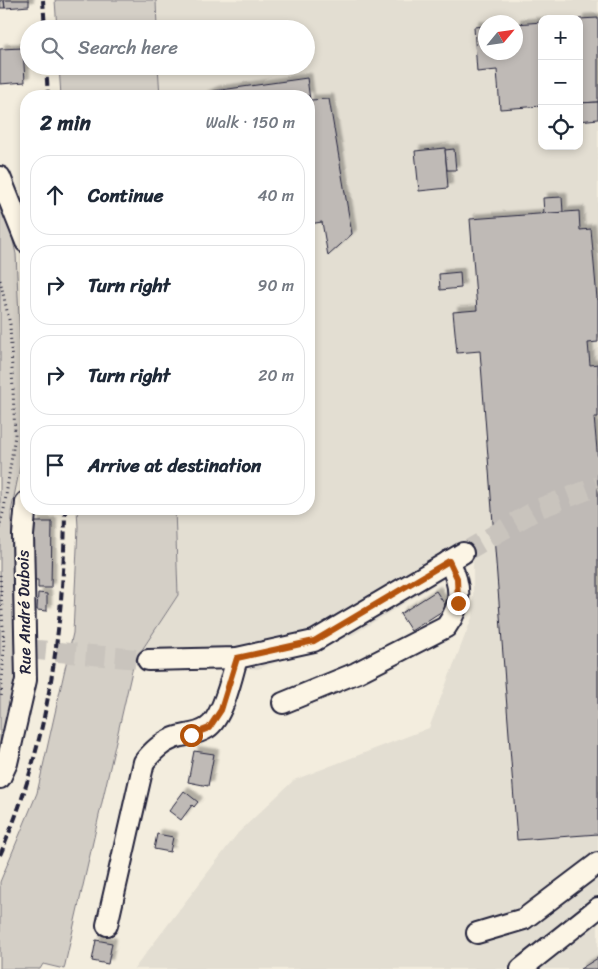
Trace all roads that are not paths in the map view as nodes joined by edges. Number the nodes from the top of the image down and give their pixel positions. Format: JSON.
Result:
{"nodes":[{"id":1,"x":0,"y":177,"type":"edge"},
{"id":2,"x":20,"y":227,"type":"edge"},
{"id":3,"x":25,"y":515,"type":"edge"},
{"id":4,"x":237,"y":658,"type":"junction"},
{"id":5,"x":148,"y":660,"type":"tunnel mouth"},
{"id":6,"x":283,"y":703,"type":"dead end"},
{"id":7,"x":0,"y":778,"type":"edge"},
{"id":8,"x":598,"y":863,"type":"edge"},
{"id":9,"x":598,"y":908,"type":"edge"},
{"id":10,"x":107,"y":925,"type":"dead end"},
{"id":11,"x":477,"y":933,"type":"dead end"},
{"id":12,"x":521,"y":969,"type":"edge"}],
"edges":[{"from":1,"to":2,"type":"street"},
{"from":3,"to":7,"type":"street","name":"Rue André Dubois"},
{"from":4,"to":5,"type":"street"},
{"from":4,"to":6,"type":"street"},
{"from":4,"to":10,"type":"street"},
{"from":8,"to":11,"type":"street"},
{"from":9,"to":12,"type":"street"}]}
